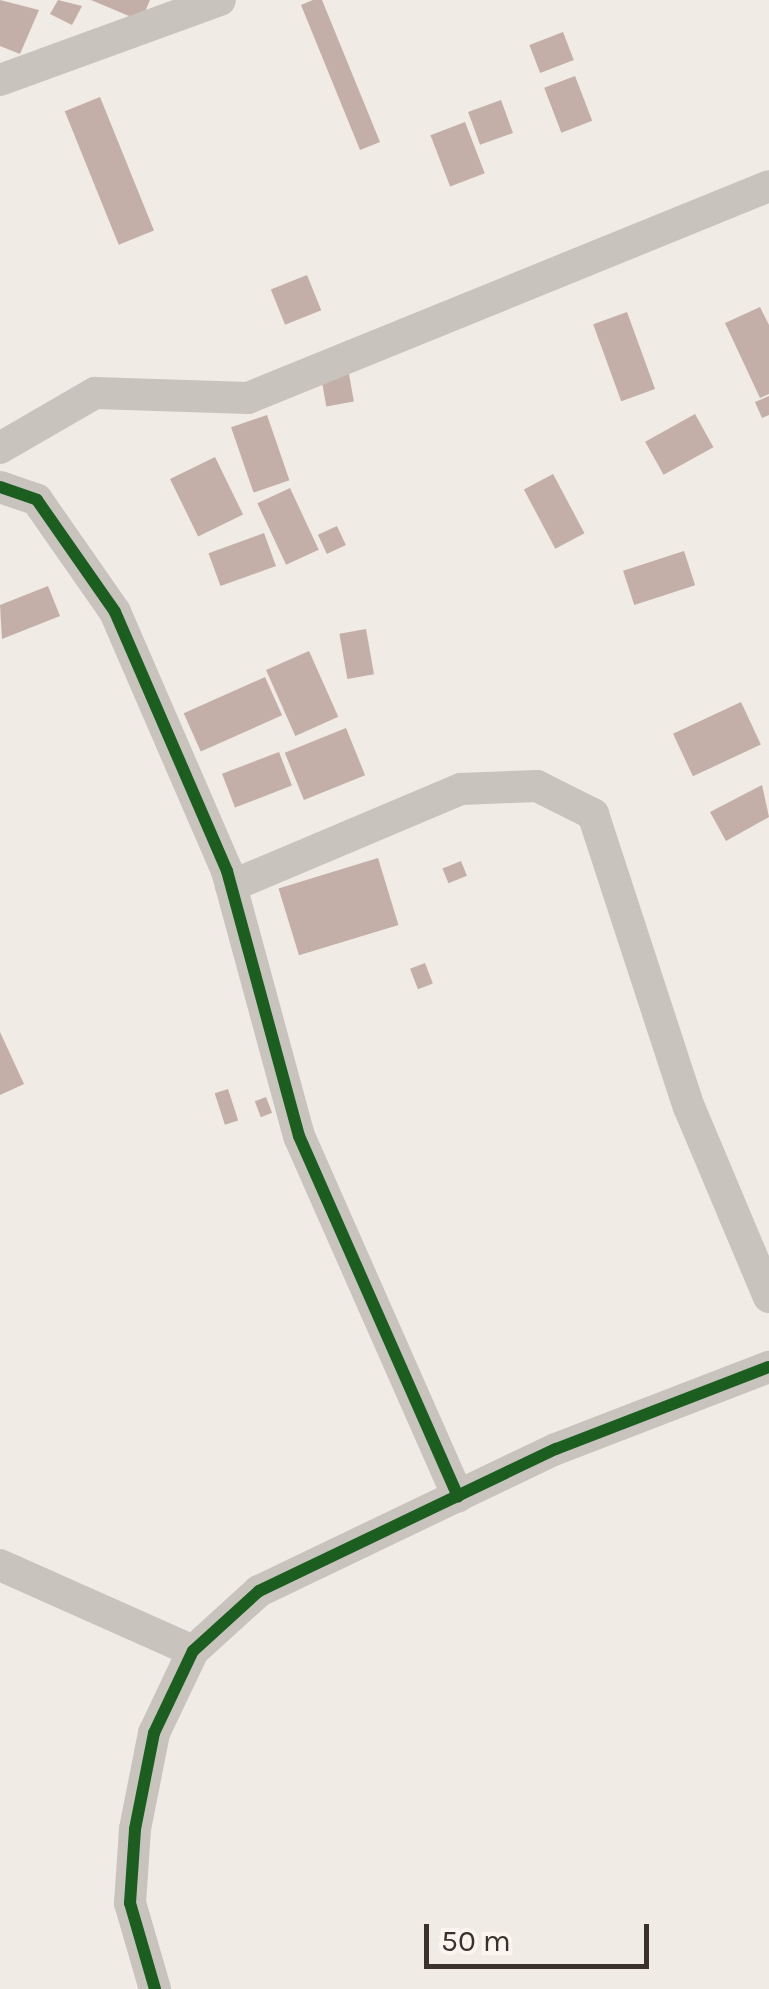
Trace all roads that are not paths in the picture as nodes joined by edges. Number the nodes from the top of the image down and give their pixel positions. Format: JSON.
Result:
{"nodes":[{"id":1,"x":220,"y":0,"type":"edge"},
{"id":2,"x":0,"y":80,"type":"edge"},
{"id":3,"x":769,"y":186,"type":"edge"},
{"id":4,"x":0,"y":448,"type":"edge"},
{"id":5,"x":0,"y":486,"type":"edge"},
{"id":6,"x":231,"y":886,"type":"junction"},
{"id":7,"x":769,"y":1297,"type":"edge"},
{"id":8,"x":769,"y":1366,"type":"edge"},
{"id":9,"x":458,"y":1496,"type":"junction"},
{"id":10,"x":0,"y":1565,"type":"edge"},
{"id":11,"x":192,"y":1651,"type":"junction"},
{"id":12,"x":155,"y":1989,"type":"edge"}],
"edges":[{"from":1,"to":2,"type":"street"},
{"from":3,"to":4,"type":"street"},
{"from":5,"to":6,"type":"street"},
{"from":6,"to":7,"type":"street"},
{"from":6,"to":9,"type":"street"},
{"from":8,"to":9,"type":"street"},
{"from":9,"to":11,"type":"street"},
{"from":10,"to":11,"type":"street"},
{"from":11,"to":12,"type":"street"}]}
